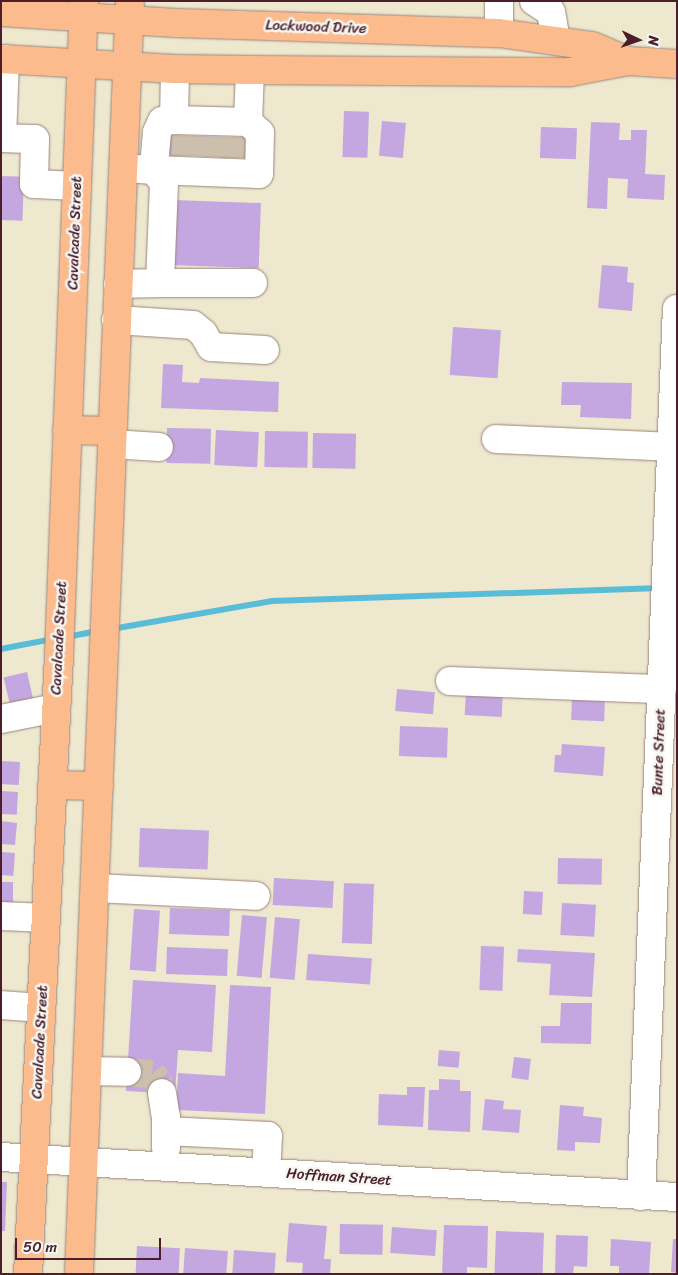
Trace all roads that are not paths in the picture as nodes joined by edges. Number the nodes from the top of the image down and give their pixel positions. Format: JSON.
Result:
{"nodes":[{"id":1,"x":499,"y":1,"type":"edge"},
{"id":2,"x":534,"y":1,"type":"edge"},
{"id":3,"x":17,"y":8,"type":"edge"},
{"id":4,"x":84,"y":9,"type":"edge"},
{"id":5,"x":130,"y":11,"type":"edge"},
{"id":6,"x":439,"y":31,"type":"junction"},
{"id":7,"x":499,"y":33,"type":"junction"},
{"id":8,"x":556,"y":41,"type":"junction"},
{"id":9,"x":3,"y":59,"type":"edge"},
{"id":10,"x":628,"y":61,"type":"junction"},
{"id":11,"x":82,"y":63,"type":"junction"},
{"id":12,"x":677,"y":64,"type":"edge"},
{"id":13,"x":129,"y":67,"type":"junction"},
{"id":14,"x":175,"y":69,"type":"junction"},
{"id":15,"x":250,"y":70,"type":"junction"},
{"id":16,"x":439,"y":72,"type":"junction"},
{"id":17,"x":2,"y":138,"type":"edge"},
{"id":18,"x":209,"y":143,"type":"junction"},
{"id":19,"x":122,"y":167,"type":"junction"},
{"id":20,"x":154,"y":170,"type":"junction"},
{"id":21,"x":77,"y":186,"type":"junction"},
{"id":22,"x":160,"y":283,"type":"junction"},
{"id":23,"x":253,"y":283,"type":"dead end"},
{"id":24,"x":118,"y":284,"type":"junction"},
{"id":25,"x":677,"y":309,"type":"edge"},
{"id":26,"x":116,"y":320,"type":"junction"},
{"id":27,"x":265,"y":350,"type":"dead end"},
{"id":28,"x":67,"y":430,"type":"junction"},
{"id":29,"x":112,"y":437,"type":"junction"},
{"id":30,"x":496,"y":439,"type":"dead end"},
{"id":31,"x":159,"y":447,"type":"dead end"},
{"id":32,"x":671,"y":448,"type":"junction"},
{"id":33,"x":669,"y":620,"type":"edge"},
{"id":34,"x":450,"y":681,"type":"dead end"},
{"id":35,"x":662,"y":689,"type":"junction"},
{"id":36,"x":56,"y":708,"type":"junction"},
{"id":37,"x":1,"y":719,"type":"edge"},
{"id":38,"x":52,"y":786,"type":"junction"},
{"id":39,"x":99,"y":786,"type":"junction"},
{"id":40,"x":667,"y":801,"type":"edge"},
{"id":41,"x":665,"y":884,"type":"edge"},
{"id":42,"x":95,"y":888,"type":"junction"},
{"id":43,"x":256,"y":896,"type":"dead end"},
{"id":44,"x":1,"y":916,"type":"edge"},
{"id":45,"x":46,"y":918,"type":"junction"},
{"id":46,"x":1,"y":1005,"type":"edge"},
{"id":47,"x":42,"y":1008,"type":"junction"},
{"id":48,"x":88,"y":1072,"type":"junction"},
{"id":49,"x":127,"y":1072,"type":"tunnel mouth"},
{"id":50,"x":162,"y":1093,"type":"tunnel mouth"},
{"id":51,"x":166,"y":1131,"type":"junction"},
{"id":52,"x":1,"y":1157,"type":"edge"},
{"id":53,"x":34,"y":1159,"type":"junction"},
{"id":54,"x":84,"y":1161,"type":"junction"},
{"id":55,"x":166,"y":1166,"type":"junction"},
{"id":56,"x":266,"y":1172,"type":"junction"},
{"id":57,"x":641,"y":1196,"type":"junction"},
{"id":58,"x":677,"y":1198,"type":"edge"},
{"id":59,"x":28,"y":1274,"type":"edge"},
{"id":60,"x":78,"y":1274,"type":"edge"}],
"edges":[{"from":1,"to":7,"type":"street"},
{"from":2,"to":8,"type":"street"},
{"from":3,"to":4,"type":"main road","name":"Lockwood Drive"},
{"from":4,"to":5,"type":"main road","name":"Lockwood Drive"},
{"from":4,"to":11,"type":"main road","name":"Cavalcade Street"},
{"from":5,"to":6,"type":"main road","name":"Lockwood Drive"},
{"from":5,"to":13,"type":"main road"},
{"from":6,"to":7,"type":"main road","name":"Lockwood Drive"},
{"from":6,"to":16,"type":"main road"},
{"from":7,"to":8,"type":"main road","name":"Lockwood Drive"},
{"from":8,"to":10,"type":"main road","name":"Lockwood Drive"},
{"from":9,"to":11,"type":"main road","name":"Lockwood Drive"},
{"from":9,"to":17,"type":"street"},
{"from":10,"to":12,"type":"main road","name":"Lockwood Drive"},
{"from":10,"to":16,"type":"main road","name":"Lockwood Drive"},
{"from":11,"to":13,"type":"main road","name":"Lockwood Drive"},
{"from":11,"to":21,"type":"main road","name":"Cavalcade Street"},
{"from":13,"to":14,"type":"main road","name":"Lockwood Drive"},
{"from":13,"to":19,"type":"main road"},
{"from":14,"to":15,"type":"main road","name":"Lockwood Drive"},
{"from":14,"to":18,"type":"street"},
{"from":15,"to":16,"type":"main road","name":"Lockwood Drive"},
{"from":15,"to":18,"type":"street"},
{"from":17,"to":21,"type":"street"},
{"from":18,"to":20,"type":"street"},
{"from":18,"to":20,"type":"street"},
{"from":19,"to":20,"type":"street"},
{"from":19,"to":24,"type":"main road"},
{"from":20,"to":22,"type":"street"},
{"from":21,"to":28,"type":"main road","name":"Cavalcade Street"},
{"from":22,"to":23,"type":"street"},
{"from":22,"to":24,"type":"street"},
{"from":24,"to":26,"type":"main road"},
{"from":25,"to":32,"type":"street","name":"Bunte Street"},
{"from":26,"to":27,"type":"street"},
{"from":26,"to":29,"type":"main road"},
{"from":28,"to":29,"type":"main road"},
{"from":28,"to":36,"type":"main road","name":"Cavalcade Street"},
{"from":29,"to":31,"type":"street"},
{"from":29,"to":39,"type":"main road"},
{"from":30,"to":32,"type":"street"},
{"from":32,"to":33,"type":"street","name":"Bunte Street"},
{"from":33,"to":35,"type":"street","name":"Bunte Street"},
{"from":34,"to":35,"type":"street"},
{"from":35,"to":40,"type":"street","name":"Bunte Street"},
{"from":36,"to":37,"type":"street"},
{"from":36,"to":38,"type":"main road","name":"Cavalcade Street"},
{"from":38,"to":39,"type":"main road"},
{"from":38,"to":45,"type":"main road","name":"Cavalcade Street"},
{"from":39,"to":42,"type":"main road"},
{"from":40,"to":41,"type":"street","name":"Bunte Street"},
{"from":41,"to":57,"type":"street","name":"Bunte Street"},
{"from":42,"to":43,"type":"street"},
{"from":42,"to":48,"type":"main road"},
{"from":44,"to":45,"type":"street"},
{"from":45,"to":47,"type":"main road","name":"Cavalcade Street"},
{"from":46,"to":47,"type":"street"},
{"from":47,"to":53,"type":"main road","name":"Cavalcade Street"},
{"from":48,"to":49,"type":"street"},
{"from":48,"to":54,"type":"main road"},
{"from":50,"to":51,"type":"street"},
{"from":51,"to":55,"type":"street"},
{"from":51,"to":56,"type":"street"},
{"from":52,"to":53,"type":"street","name":"Hoffman Street"},
{"from":53,"to":54,"type":"street","name":"Hoffman Street"},
{"from":53,"to":59,"type":"main road","name":"Cavalcade Street"},
{"from":54,"to":55,"type":"street","name":"Hoffman Street"},
{"from":54,"to":60,"type":"main road"},
{"from":55,"to":56,"type":"street","name":"Hoffman Street"},
{"from":56,"to":57,"type":"street","name":"Hoffman Street"},
{"from":57,"to":58,"type":"street","name":"Hoffman Street"}]}
